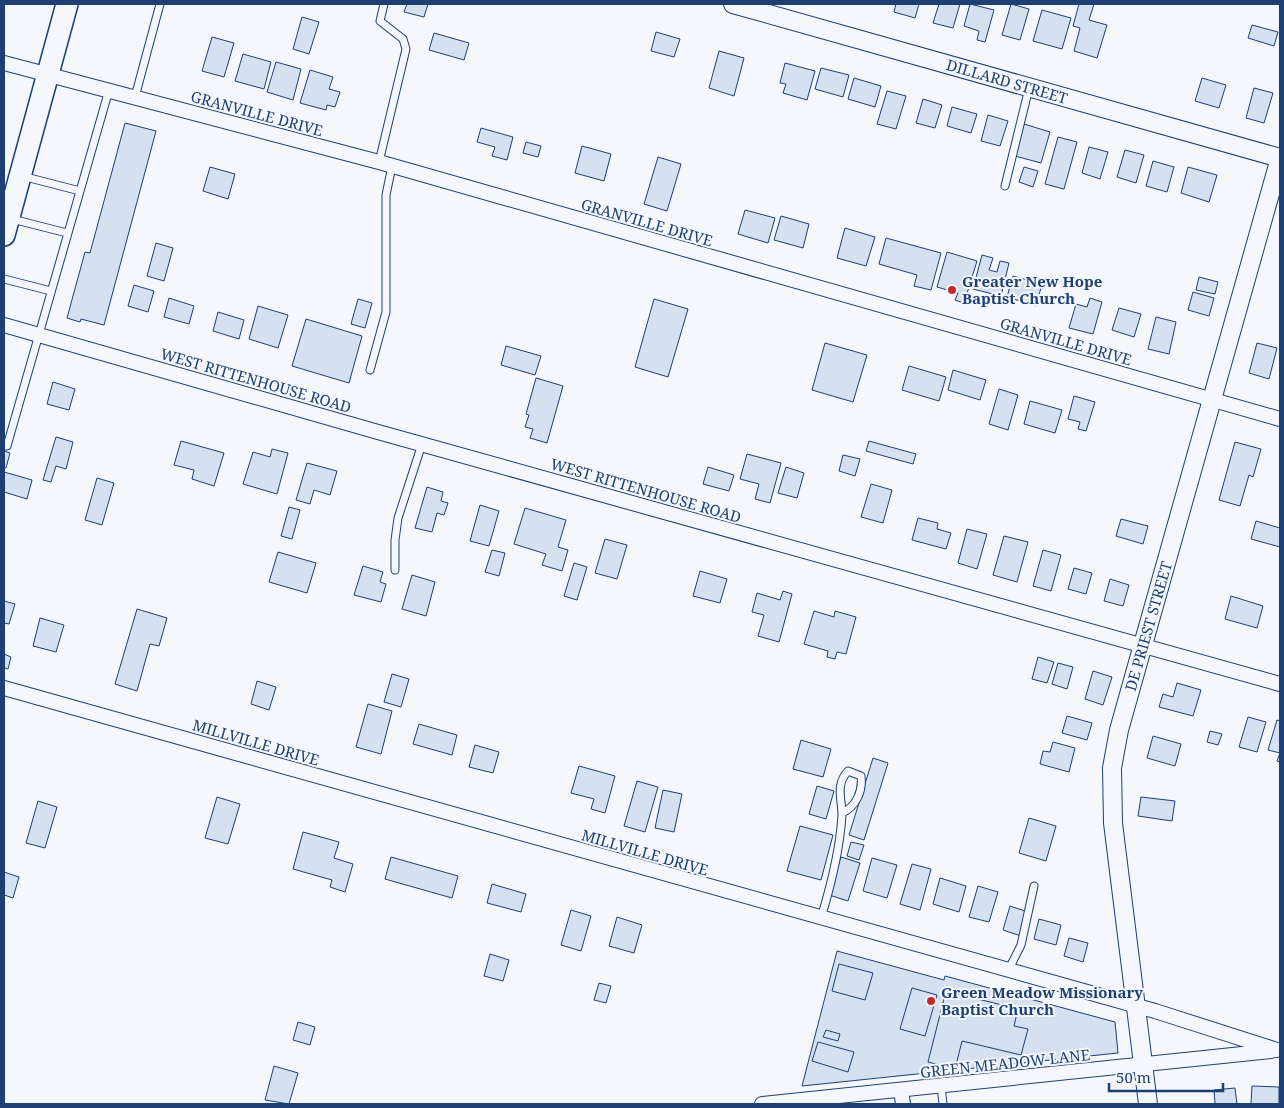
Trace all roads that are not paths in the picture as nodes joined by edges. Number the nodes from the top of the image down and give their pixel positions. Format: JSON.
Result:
{"nodes":[{"id":1,"x":67,"y":4,"type":"edge"},
{"id":2,"x":160,"y":4,"type":"edge"},
{"id":3,"x":384,"y":4,"type":"edge"},
{"id":4,"x":733,"y":4,"type":"edge"},
{"id":5,"x":4,"y":63,"type":"edge"},
{"id":6,"x":47,"y":74,"type":"junction"},
{"id":7,"x":1029,"y":87,"type":"junction"},
{"id":8,"x":109,"y":90,"type":"junction"},
{"id":9,"x":135,"y":98,"type":"junction"},
{"id":10,"x":1280,"y":158,"type":"edge"},
{"id":11,"x":385,"y":164,"type":"junction"},
{"id":12,"x":20,"y":175,"type":"junction"},
{"id":13,"x":1005,"y":186,"type":"dead end"},
{"id":14,"x":80,"y":191,"type":"junction"},
{"id":15,"x":6,"y":227,"type":"edge"},
{"id":16,"x":67,"y":233,"type":"junction"},
{"id":17,"x":4,"y":279,"type":"edge"},
{"id":18,"x":51,"y":291,"type":"junction"},
{"id":19,"x":4,"y":325,"type":"edge"},
{"id":20,"x":38,"y":334,"type":"junction"},
{"id":21,"x":370,"y":370,"type":"dead end"},
{"id":22,"x":1212,"y":400,"type":"junction"},
{"id":23,"x":1280,"y":419,"type":"edge"},
{"id":24,"x":422,"y":444,"type":"junction"},
{"id":25,"x":4,"y":446,"type":"edge"},
{"id":26,"x":395,"y":570,"type":"dead end"},
{"id":27,"x":1144,"y":646,"type":"junction"},
{"id":28,"x":1280,"y":684,"type":"edge"},
{"id":29,"x":4,"y":688,"type":"edge"},
{"id":30,"x":842,"y":813,"type":"junction"},
{"id":31,"x":1034,"y":886,"type":"dead end"},
{"id":32,"x":821,"y":918,"type":"junction"},
{"id":33,"x":1008,"y":971,"type":"junction"},
{"id":34,"x":1135,"y":1006,"type":"junction"},
{"id":35,"x":1279,"y":1050,"type":"edge"},
{"id":36,"x":1143,"y":1064,"type":"junction"},
{"id":37,"x":941,"y":1086,"type":"junction"},
{"id":38,"x":901,"y":1090,"type":"junction"},
{"id":39,"x":762,"y":1104,"type":"edge"},
{"id":40,"x":903,"y":1104,"type":"edge"},
{"id":41,"x":943,"y":1104,"type":"edge"},
{"id":42,"x":1148,"y":1104,"type":"edge"}],
"edges":[{"from":1,"to":6,"type":"main road"},
{"from":2,"to":9,"type":"lane"},
{"from":3,"to":11,"type":"lane"},
{"from":4,"to":7,"type":"street","name":"DILLARD STREET"},
{"from":5,"to":6,"type":"street","name":"GRANVILLE DRIVE"},
{"from":6,"to":8,"type":"street","name":"GRANVILLE DRIVE"},
{"from":6,"to":12,"type":"main road"},
{"from":7,"to":10,"type":"street","name":"DILLARD STREET"},
{"from":7,"to":13,"type":"lane"},
{"from":8,"to":9,"type":"street","name":"GRANVILLE DRIVE"},
{"from":8,"to":14,"type":"lane"},
{"from":9,"to":11,"type":"street","name":"GRANVILLE DRIVE"},
{"from":10,"to":22,"type":"street","name":"DE PRIEST STREET"},
{"from":11,"to":21,"type":"lane"},
{"from":11,"to":22,"type":"street","name":"GRANVILLE DRIVE"},
{"from":12,"to":14,"type":"lane"},
{"from":12,"to":15,"type":"main road"},
{"from":14,"to":16,"type":"lane"},
{"from":15,"to":16,"type":"lane"},
{"from":16,"to":18,"type":"lane"},
{"from":17,"to":18,"type":"lane"},
{"from":18,"to":20,"type":"lane"},
{"from":19,"to":20,"type":"street","name":"WEST RITTENHOUSE ROAD"},
{"from":20,"to":24,"type":"street","name":"WEST RITTENHOUSE ROAD"},
{"from":20,"to":25,"type":"lane"},
{"from":22,"to":23,"type":"street","name":"GRANVILLE DRIVE"},
{"from":22,"to":27,"type":"street","name":"DE PRIEST STREET"},
{"from":24,"to":26,"type":"lane"},
{"from":24,"to":27,"type":"street","name":"WEST RITTENHOUSE ROAD"},
{"from":27,"to":28,"type":"street","name":"WEST RITTENHOUSE ROAD"},
{"from":27,"to":34,"type":"street","name":"DE PRIEST STREET"},
{"from":29,"to":32,"type":"street","name":"MILLVILLE DRIVE"},
{"from":30,"to":30,"type":"lane"},
{"from":30,"to":32,"type":"lane"},
{"from":31,"to":33,"type":"lane"},
{"from":32,"to":33,"type":"street","name":"MILLVILLE DRIVE"},
{"from":33,"to":34,"type":"street","name":"MILLVILLE DRIVE"},
{"from":34,"to":35,"type":"street","name":"MILLVILLE DRIVE"},
{"from":34,"to":36,"type":"street","name":"DE PRIEST STREET"},
{"from":35,"to":36,"type":"street","name":"GREEN MEADOW LANE"},
{"from":36,"to":37,"type":"street","name":"GREEN MEADOW LANE"},
{"from":36,"to":42,"type":"street","name":"DE PRIEST STREET"},
{"from":37,"to":38,"type":"street","name":"GREEN MEADOW LANE"},
{"from":37,"to":41,"type":"lane"},
{"from":38,"to":39,"type":"street","name":"GREEN MEADOW LANE"},
{"from":38,"to":40,"type":"street"}]}
